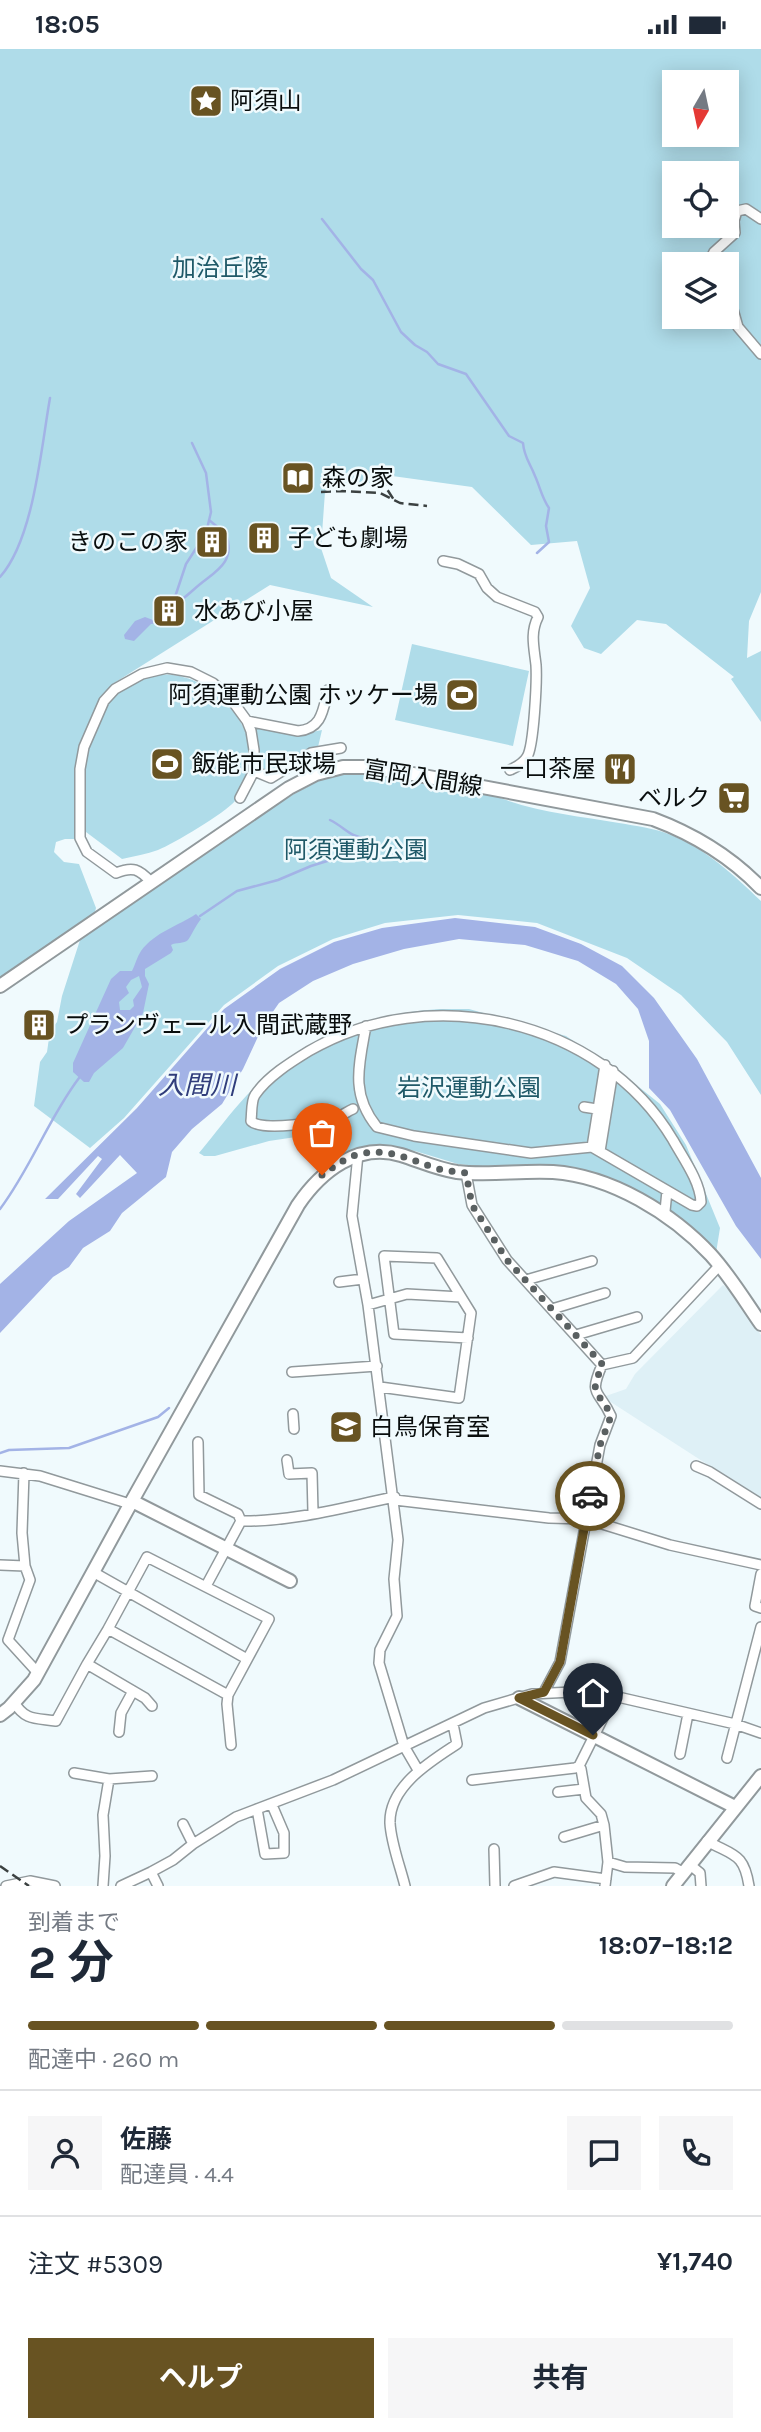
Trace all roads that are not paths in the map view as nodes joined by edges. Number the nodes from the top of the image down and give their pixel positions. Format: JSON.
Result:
{"nodes":[{"id":1,"x":761,"y":219,"type":"edge"},
{"id":2,"x":713,"y":252,"type":"edge"},
{"id":3,"x":739,"y":328,"type":"edge"},
{"id":4,"x":761,"y":354,"type":"edge"},
{"id":5,"x":443,"y":561,"type":"dead end"},
{"id":6,"x":328,"y":689,"type":"dead end"},
{"id":7,"x":247,"y":721,"type":"junction"},
{"id":8,"x":341,"y":748,"type":"dead end"},
{"id":9,"x":510,"y":770,"type":"dead end"},
{"id":10,"x":254,"y":771,"type":"junction"},
{"id":11,"x":240,"y":797,"type":"dead end"},
{"id":12,"x":151,"y":882,"type":"junction"},
{"id":13,"x":761,"y":888,"type":"edge"},
{"id":14,"x":0,"y":986,"type":"edge"},
{"id":15,"x":366,"y":1027,"type":"junction"},
{"id":16,"x":609,"y":1068,"type":"junction"},
{"id":17,"x":360,"y":1107,"type":"junction"},
{"id":18,"x":584,"y":1107,"type":"dead end"},
{"id":19,"x":602,"y":1110,"type":"junction"},
{"id":20,"x":596,"y":1149,"type":"junction"},
{"id":21,"x":358,"y":1154,"type":"junction"},
{"id":22,"x":466,"y":1173,"type":"junction"},
{"id":23,"x":667,"y":1191,"type":"junction"},
{"id":24,"x":665,"y":1211,"type":"dead end"},
{"id":25,"x":592,"y":1261,"type":"dead end"},
{"id":26,"x":719,"y":1266,"type":"junction"},
{"id":27,"x":363,"y":1279,"type":"junction"},
{"id":28,"x":526,"y":1280,"type":"junction"},
{"id":29,"x":339,"y":1282,"type":"dead end"},
{"id":30,"x":605,"y":1293,"type":"dead end"},
{"id":31,"x":461,"y":1297,"type":"junction"},
{"id":32,"x":389,"y":1299,"type":"junction"},
{"id":33,"x":368,"y":1305,"type":"junction"},
{"id":34,"x":552,"y":1308,"type":"junction"},
{"id":35,"x":636,"y":1317,"type":"dead end"},
{"id":36,"x":761,"y":1324,"type":"edge"},
{"id":37,"x":576,"y":1335,"type":"junction"},
{"id":38,"x":468,"y":1338,"type":"junction"},
{"id":39,"x":603,"y":1365,"type":"junction"},
{"id":40,"x":377,"y":1366,"type":"junction"},
{"id":41,"x":292,"y":1372,"type":"dead end"},
{"id":42,"x":380,"y":1387,"type":"junction"},
{"id":43,"x":293,"y":1414,"type":"dead end"},
{"id":44,"x":294,"y":1429,"type":"dead end"},
{"id":45,"x":198,"y":1442,"type":"dead end"},
{"id":46,"x":287,"y":1460,"type":"dead end"},
{"id":47,"x":696,"y":1466,"type":"dead end"},
{"id":48,"x":0,"y":1471,"type":"edge"},
{"id":49,"x":24,"y":1473,"type":"junction"},
{"id":50,"x":395,"y":1499,"type":"junction"},
{"id":51,"x":131,"y":1502,"type":"junction"},
{"id":52,"x":761,"y":1504,"type":"edge"},
{"id":53,"x":313,"y":1512,"type":"junction"},
{"id":54,"x":586,"y":1520,"type":"junction"},
{"id":55,"x":241,"y":1521,"type":"junction"},
{"id":56,"x":226,"y":1548,"type":"junction"},
{"id":57,"x":0,"y":1565,"type":"edge"},
{"id":58,"x":761,"y":1565,"type":"edge"},
{"id":59,"x":25,"y":1566,"type":"junction"},
{"id":60,"x":93,"y":1572,"type":"junction"},
{"id":61,"x":761,"y":1574,"type":"edge"},
{"id":62,"x":290,"y":1581,"type":"dead end"},
{"id":63,"x":206,"y":1586,"type":"junction"},
{"id":64,"x":128,"y":1592,"type":"junction"},
{"id":65,"x":761,"y":1608,"type":"edge"},
{"id":66,"x":761,"y":1627,"type":"edge"},
{"id":67,"x":108,"y":1629,"type":"junction"},
{"id":68,"x":247,"y":1659,"type":"junction"},
{"id":69,"x":87,"y":1664,"type":"junction"},
{"id":70,"x":38,"y":1673,"type":"junction"},
{"id":71,"x":133,"y":1691,"type":"junction"},
{"id":72,"x":544,"y":1692,"type":"junction"},
{"id":73,"x":228,"y":1695,"type":"junction"},
{"id":74,"x":614,"y":1696,"type":"junction"},
{"id":75,"x":519,"y":1698,"type":"junction"},
{"id":76,"x":14,"y":1702,"type":"junction"},
{"id":77,"x":152,"y":1706,"type":"dead end"},
{"id":78,"x":688,"y":1714,"type":"junction"},
{"id":79,"x":0,"y":1715,"type":"edge"},
{"id":80,"x":453,"y":1724,"type":"junction"},
{"id":81,"x":736,"y":1724,"type":"junction"},
{"id":82,"x":119,"y":1732,"type":"dead end"},
{"id":83,"x":761,"y":1733,"type":"edge"},
{"id":84,"x":593,"y":1735,"type":"junction"},
{"id":85,"x":231,"y":1745,"type":"dead end"},
{"id":86,"x":404,"y":1746,"type":"junction"},
{"id":87,"x":680,"y":1754,"type":"dead end"},
{"id":88,"x":727,"y":1758,"type":"dead end"},
{"id":89,"x":579,"y":1766,"type":"junction"},
{"id":90,"x":418,"y":1770,"type":"junction"},
{"id":91,"x":74,"y":1773,"type":"dead end"},
{"id":92,"x":152,"y":1776,"type":"dead end"},
{"id":93,"x":761,"y":1776,"type":"edge"},
{"id":94,"x":109,"y":1779,"type":"junction"},
{"id":95,"x":472,"y":1780,"type":"dead end"},
{"id":96,"x":584,"y":1789,"type":"junction"},
{"id":97,"x":558,"y":1792,"type":"dead end"},
{"id":98,"x":272,"y":1805,"type":"junction"},
{"id":99,"x":734,"y":1807,"type":"junction"},
{"id":100,"x":257,"y":1809,"type":"junction"},
{"id":101,"x":183,"y":1824,"type":"dead end"},
{"id":102,"x":604,"y":1825,"type":"junction"},
{"id":103,"x":564,"y":1837,"type":"dead end"},
{"id":104,"x":707,"y":1841,"type":"junction"},
{"id":105,"x":192,"y":1844,"type":"junction"},
{"id":106,"x":494,"y":1849,"type":"dead end"},
{"id":107,"x":608,"y":1862,"type":"junction"},
{"id":108,"x":686,"y":1868,"type":"junction"},
{"id":109,"x":151,"y":1873,"type":"junction"},
{"id":110,"x":605,"y":1883,"type":"edge"},
{"id":111,"x":6,"y":1886,"type":"edge"},
{"id":112,"x":55,"y":1886,"type":"edge"},
{"id":113,"x":103,"y":1886,"type":"edge"},
{"id":114,"x":121,"y":1886,"type":"edge"},
{"id":115,"x":158,"y":1886,"type":"edge"},
{"id":116,"x":405,"y":1886,"type":"edge"},
{"id":117,"x":495,"y":1886,"type":"edge"},
{"id":118,"x":514,"y":1886,"type":"edge"},
{"id":119,"x":673,"y":1886,"type":"edge"},
{"id":120,"x":701,"y":1886,"type":"edge"},
{"id":121,"x":749,"y":1886,"type":"edge"}],
"edges":[{"from":1,"to":2,"type":"street"},
{"from":3,"to":4,"type":"street"},
{"from":5,"to":9,"type":"street"},
{"from":6,"to":7,"type":"street"},
{"from":7,"to":10,"type":"street"},
{"from":7,"to":12,"type":"street"},
{"from":8,"to":10,"type":"street"},
{"from":10,"to":11,"type":"street"},
{"from":12,"to":13,"type":"street","name":"富岡入間線"},
{"from":12,"to":14,"type":"street","name":"富岡入間線"},
{"from":15,"to":16,"type":"street"},
{"from":15,"to":17,"type":"street"},
{"from":15,"to":17,"type":"street"},
{"from":16,"to":19,"type":"street"},
{"from":16,"to":23,"type":"street"},
{"from":17,"to":20,"type":"street"},
{"from":18,"to":19,"type":"street"},
{"from":19,"to":20,"type":"street"},
{"from":20,"to":23,"type":"street"},
{"from":21,"to":22,"type":"street"},
{"from":21,"to":27,"type":"street"},
{"from":21,"to":51,"type":"street"},
{"from":22,"to":26,"type":"street"},
{"from":22,"to":28,"type":"street"},
{"from":23,"to":24,"type":"street"},
{"from":25,"to":28,"type":"street"},
{"from":26,"to":36,"type":"street"},
{"from":26,"to":39,"type":"street"},
{"from":27,"to":29,"type":"street"},
{"from":27,"to":33,"type":"street"},
{"from":28,"to":34,"type":"street"},
{"from":30,"to":34,"type":"street"},
{"from":31,"to":32,"type":"street"},
{"from":31,"to":32,"type":"street"},
{"from":31,"to":38,"type":"street"},
{"from":32,"to":33,"type":"street"},
{"from":32,"to":38,"type":"street"},
{"from":33,"to":40,"type":"street"},
{"from":34,"to":37,"type":"street"},
{"from":35,"to":37,"type":"street"},
{"from":37,"to":39,"type":"street"},
{"from":38,"to":42,"type":"street"},
{"from":39,"to":54,"type":"street"},
{"from":40,"to":41,"type":"street"},
{"from":40,"to":42,"type":"street"},
{"from":42,"to":50,"type":"street"},
{"from":43,"to":44,"type":"street"},
{"from":45,"to":55,"type":"street"},
{"from":46,"to":53,"type":"street"},
{"from":47,"to":52,"type":"street"},
{"from":48,"to":49,"type":"street"},
{"from":49,"to":51,"type":"street"},
{"from":49,"to":59,"type":"street"},
{"from":50,"to":53,"type":"street"},
{"from":50,"to":54,"type":"street"},
{"from":50,"to":86,"type":"street"},
{"from":51,"to":56,"type":"street"},
{"from":51,"to":60,"type":"street"},
{"from":53,"to":55,"type":"street"},
{"from":54,"to":58,"type":"street"},
{"from":54,"to":72,"type":"street"},
{"from":55,"to":56,"type":"street"},
{"from":56,"to":62,"type":"street"},
{"from":56,"to":63,"type":"street"},
{"from":57,"to":59,"type":"street"},
{"from":59,"to":70,"type":"street"},
{"from":60,"to":64,"type":"street"},
{"from":60,"to":70,"type":"street"},
{"from":61,"to":65,"type":"street"},
{"from":63,"to":64,"type":"street"},
{"from":63,"to":68,"type":"street"},
{"from":64,"to":67,"type":"street"},
{"from":64,"to":68,"type":"street"},
{"from":66,"to":81,"type":"street"},
{"from":67,"to":69,"type":"street"},
{"from":67,"to":73,"type":"street"},
{"from":68,"to":73,"type":"street"},
{"from":69,"to":71,"type":"street"},
{"from":69,"to":76,"type":"street"},
{"from":70,"to":76,"type":"street"},
{"from":71,"to":77,"type":"street"},
{"from":71,"to":82,"type":"street"},
{"from":72,"to":74,"type":"street"},
{"from":72,"to":75,"type":"street"},
{"from":73,"to":85,"type":"street"},
{"from":74,"to":78,"type":"street"},
{"from":74,"to":84,"type":"street"},
{"from":75,"to":80,"type":"street"},
{"from":75,"to":84,"type":"street"},
{"from":76,"to":79,"type":"street"},
{"from":78,"to":81,"type":"street"},
{"from":78,"to":87,"type":"street"},
{"from":80,"to":86,"type":"street"},
{"from":80,"to":90,"type":"street"},
{"from":81,"to":83,"type":"street"},
{"from":81,"to":88,"type":"street"},
{"from":84,"to":89,"type":"street"},
{"from":84,"to":99,"type":"street"},
{"from":86,"to":90,"type":"street"},
{"from":86,"to":98,"type":"street"},
{"from":89,"to":95,"type":"street"},
{"from":89,"to":96,"type":"street"},
{"from":90,"to":116,"type":"street"},
{"from":91,"to":94,"type":"street"},
{"from":92,"to":94,"type":"street"},
{"from":93,"to":99,"type":"street"},
{"from":94,"to":113,"type":"street"},
{"from":96,"to":97,"type":"street"},
{"from":96,"to":102,"type":"street"},
{"from":98,"to":100,"type":"street"},
{"from":98,"to":100,"type":"street"},
{"from":99,"to":104,"type":"street"},
{"from":100,"to":105,"type":"street"},
{"from":101,"to":105,"type":"street"},
{"from":102,"to":103,"type":"street"},
{"from":102,"to":107,"type":"street"},
{"from":104,"to":108,"type":"street"},
{"from":104,"to":121,"type":"street"},
{"from":105,"to":109,"type":"street"},
{"from":106,"to":117,"type":"street"},
{"from":107,"to":108,"type":"street"},
{"from":107,"to":110,"type":"street"},
{"from":108,"to":119,"type":"street"},
{"from":108,"to":120,"type":"street"},
{"from":109,"to":114,"type":"street"},
{"from":109,"to":115,"type":"street"},
{"from":110,"to":118,"type":"street"},
{"from":111,"to":112,"type":"street"}]}
